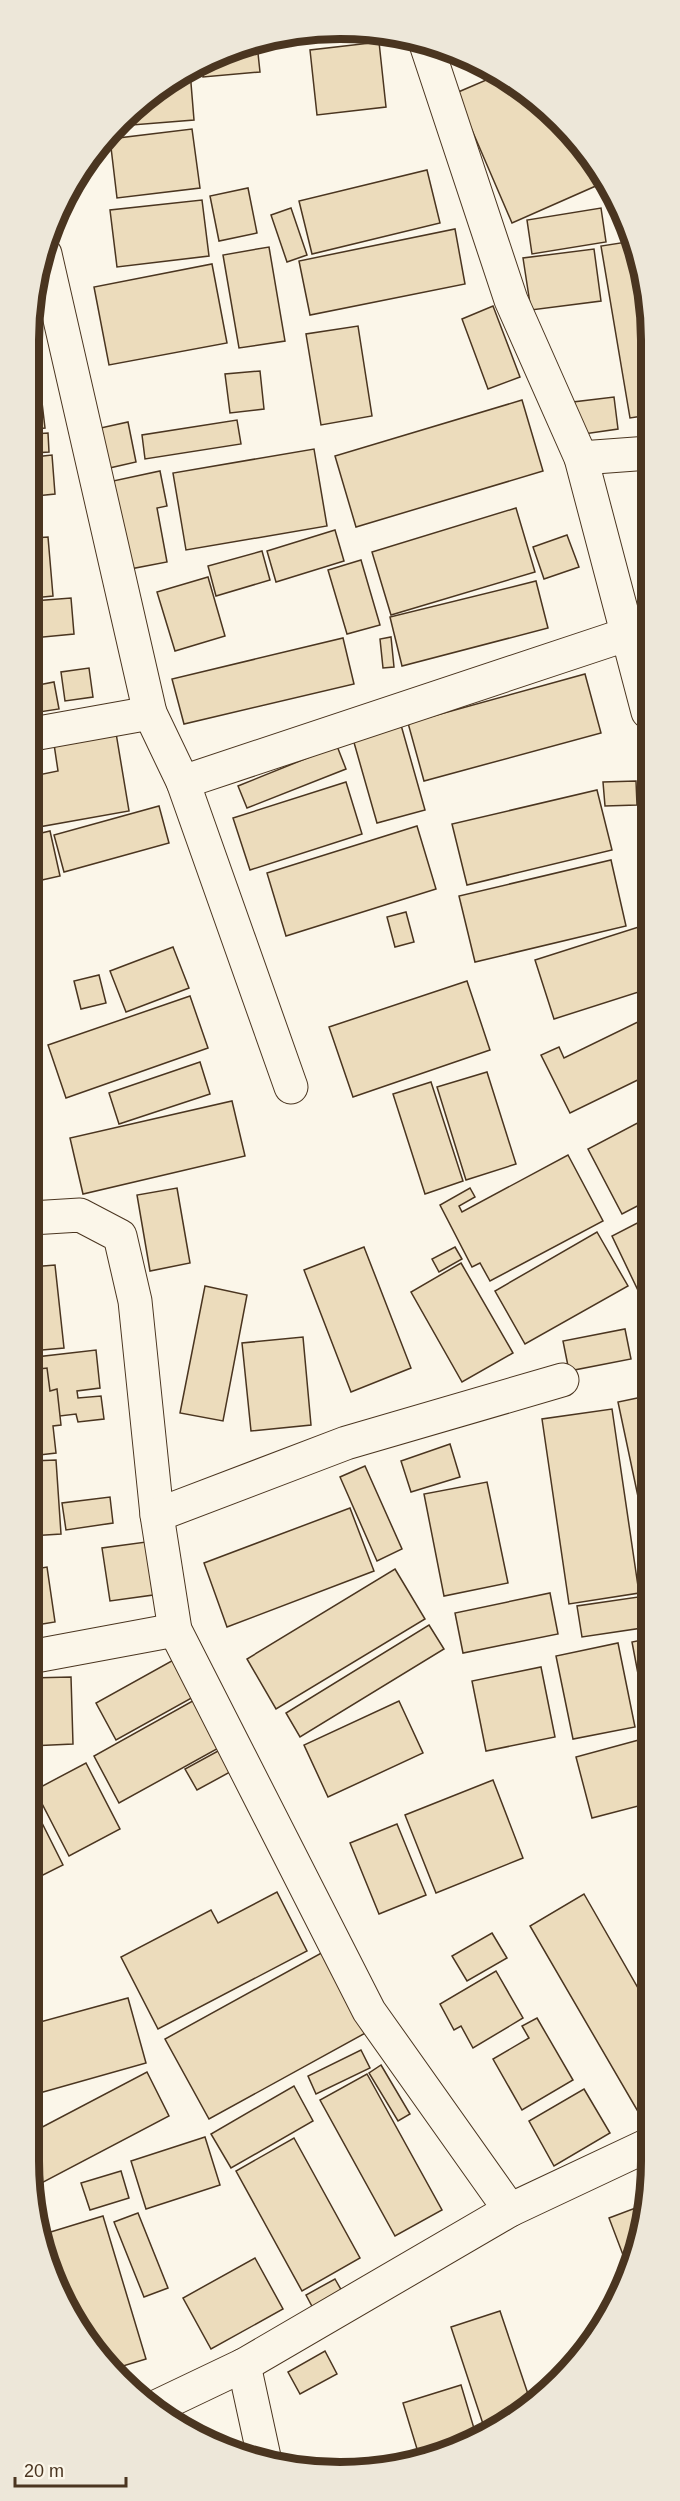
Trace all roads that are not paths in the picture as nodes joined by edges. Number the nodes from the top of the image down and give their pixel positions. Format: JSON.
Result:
{"nodes":[{"id":1,"x":429,"y":52,"type":"edge"},
{"id":2,"x":48,"y":267,"type":"edge"},
{"id":3,"x":641,"y":454,"type":"edge"},
{"id":4,"x":581,"y":458,"type":"junction"},
{"id":5,"x":627,"y":634,"type":"junction"},
{"id":6,"x":641,"y":686,"type":"edge"},
{"id":7,"x":150,"y":713,"type":"junction"},
{"id":8,"x":39,"y":733,"type":"edge"},
{"id":9,"x":183,"y":782,"type":"junction"},
{"id":10,"x":291,"y":1087,"type":"dead end"},
{"id":11,"x":39,"y":1218,"type":"edge"},
{"id":12,"x":562,"y":1380,"type":"dead end"},
{"id":13,"x":157,"y":1515,"type":"junction"},
{"id":14,"x":175,"y":1630,"type":"junction"},
{"id":15,"x":39,"y":1655,"type":"edge"},
{"id":16,"x":641,"y":2148,"type":"edge"},
{"id":17,"x":510,"y":2210,"type":"junction"},
{"id":18,"x":244,"y":2366,"type":"junction"},
{"id":19,"x":163,"y":2404,"type":"edge"},
{"id":20,"x":263,"y":2452,"type":"edge"}],
"edges":[{"from":1,"to":4,"type":"street"},
{"from":2,"to":7,"type":"street"},
{"from":3,"to":4,"type":"street"},
{"from":4,"to":5,"type":"street"},
{"from":5,"to":6,"type":"street"},
{"from":5,"to":9,"type":"street"},
{"from":7,"to":8,"type":"street"},
{"from":7,"to":9,"type":"street"},
{"from":9,"to":10,"type":"street"},
{"from":11,"to":13,"type":"street"},
{"from":12,"to":13,"type":"street"},
{"from":13,"to":14,"type":"street"},
{"from":14,"to":15,"type":"street"},
{"from":14,"to":17,"type":"street"},
{"from":16,"to":17,"type":"street"},
{"from":17,"to":18,"type":"street"},
{"from":18,"to":19,"type":"street"},
{"from":18,"to":20,"type":"street"}]}
